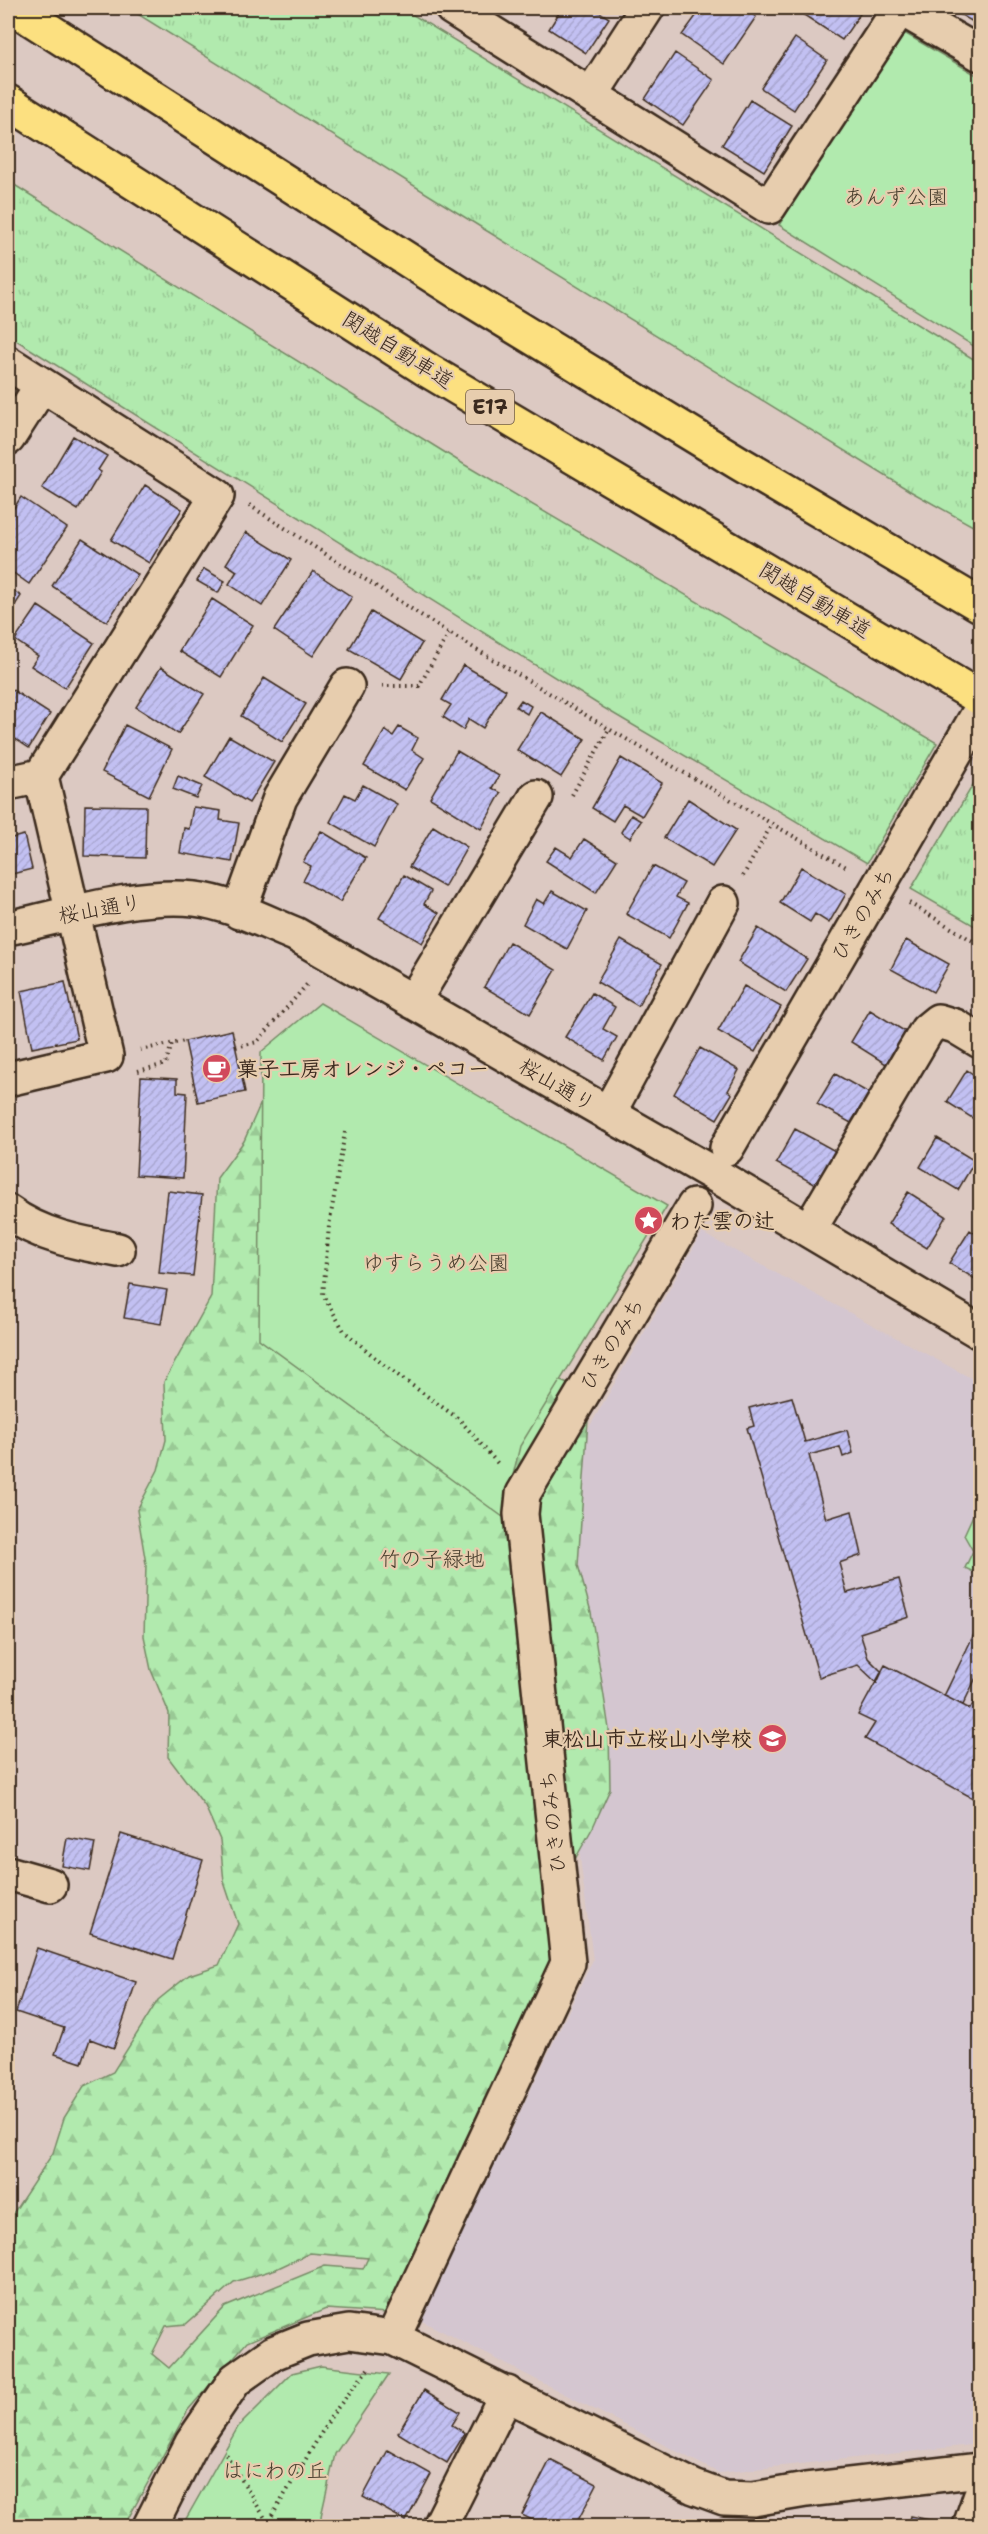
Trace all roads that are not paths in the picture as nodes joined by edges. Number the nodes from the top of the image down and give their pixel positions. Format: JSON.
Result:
{"nodes":[{"id":1,"x":14,"y":8,"type":"edge"},
{"id":2,"x":452,"y":8,"type":"edge"},
{"id":3,"x":647,"y":8,"type":"edge"},
{"id":4,"x":900,"y":8,"type":"edge"},
{"id":5,"x":981,"y":54,"type":"edge"},
{"id":6,"x":591,"y":95,"type":"junction"},
{"id":7,"x":8,"y":102,"type":"edge"},
{"id":8,"x":8,"y":363,"type":"edge"},
{"id":9,"x":42,"y":385,"type":"junction"},
{"id":10,"x":8,"y":438,"type":"edge"},
{"id":11,"x":981,"y":605,"type":"edge"},
{"id":12,"x":347,"y":686,"type":"road end"},
{"id":13,"x":981,"y":698,"type":"edge"},
{"id":14,"x":981,"y":711,"type":"edge"},
{"id":15,"x":41,"y":776,"type":"junction"},
{"id":16,"x":8,"y":783,"type":"edge"},
{"id":17,"x":536,"y":797,"type":"road end"},
{"id":18,"x":723,"y":903,"type":"road end"},
{"id":19,"x":74,"y":911,"type":"junction"},
{"id":20,"x":239,"y":912,"type":"junction"},
{"id":21,"x":8,"y":928,"type":"edge"},
{"id":22,"x":413,"y":1002,"type":"junction"},
{"id":23,"x":981,"y":1041,"type":"edge"},
{"id":24,"x":8,"y":1078,"type":"edge"},
{"id":25,"x":608,"y":1114,"type":"junction"},
{"id":26,"x":727,"y":1148,"type":"dead end"},
{"id":27,"x":694,"y":1206,"type":"dead end"},
{"id":28,"x":8,"y":1212,"type":"edge"},
{"id":29,"x":809,"y":1230,"type":"junction"},
{"id":30,"x":118,"y":1250,"type":"dead end"},
{"id":31,"x":981,"y":1332,"type":"edge"},
{"id":32,"x":8,"y":1873,"type":"edge"},
{"id":33,"x":50,"y":1885,"type":"dead end"},
{"id":34,"x":393,"y":2338,"type":"junction"},
{"id":35,"x":507,"y":2393,"type":"junction"},
{"id":36,"x":981,"y":2470,"type":"edge"},
{"id":37,"x":981,"y":2497,"type":"edge"},
{"id":38,"x":748,"y":2512,"type":"edge"},
{"id":39,"x":150,"y":2526,"type":"edge"},
{"id":40,"x":440,"y":2526,"type":"edge"},
{"id":41,"x":970,"y":2526,"type":"edge"}],
"edges":[{"from":1,"to":11,"type":"highway"},
{"from":2,"to":6,"type":"street"},
{"from":3,"to":6,"type":"street"},
{"from":4,"to":5,"type":"street"},
{"from":4,"to":6,"type":"street"},
{"from":7,"to":13,"type":"highway","name":"関越自動車道","number":"E17"},
{"from":8,"to":9,"type":"street"},
{"from":9,"to":10,"type":"street"},
{"from":9,"to":15,"type":"street"},
{"from":12,"to":20,"type":"street"},
{"from":14,"to":26,"type":"street","name":"ひきのみち"},
{"from":15,"to":16,"type":"street"},
{"from":15,"to":19,"type":"street"},
{"from":17,"to":22,"type":"street"},
{"from":18,"to":25,"type":"street"},
{"from":19,"to":20,"type":"street","name":"桜山通り"},
{"from":19,"to":21,"type":"street","name":"桜山通り"},
{"from":19,"to":24,"type":"street"},
{"from":20,"to":22,"type":"street","name":"桜山通り"},
{"from":22,"to":25,"type":"street","name":"桜山通り"},
{"from":23,"to":29,"type":"street"},
{"from":25,"to":29,"type":"street","name":"桜山通り"},
{"from":27,"to":34,"type":"street","name":"ひきのみち"},
{"from":28,"to":30,"type":"street"},
{"from":29,"to":31,"type":"street","name":"桜山通り"},
{"from":32,"to":33,"type":"street"},
{"from":34,"to":35,"type":"street"},
{"from":34,"to":39,"type":"street"},
{"from":35,"to":38,"type":"street"},
{"from":35,"to":40,"type":"street"},
{"from":36,"to":38,"type":"street"},
{"from":37,"to":41,"type":"street"}]}
